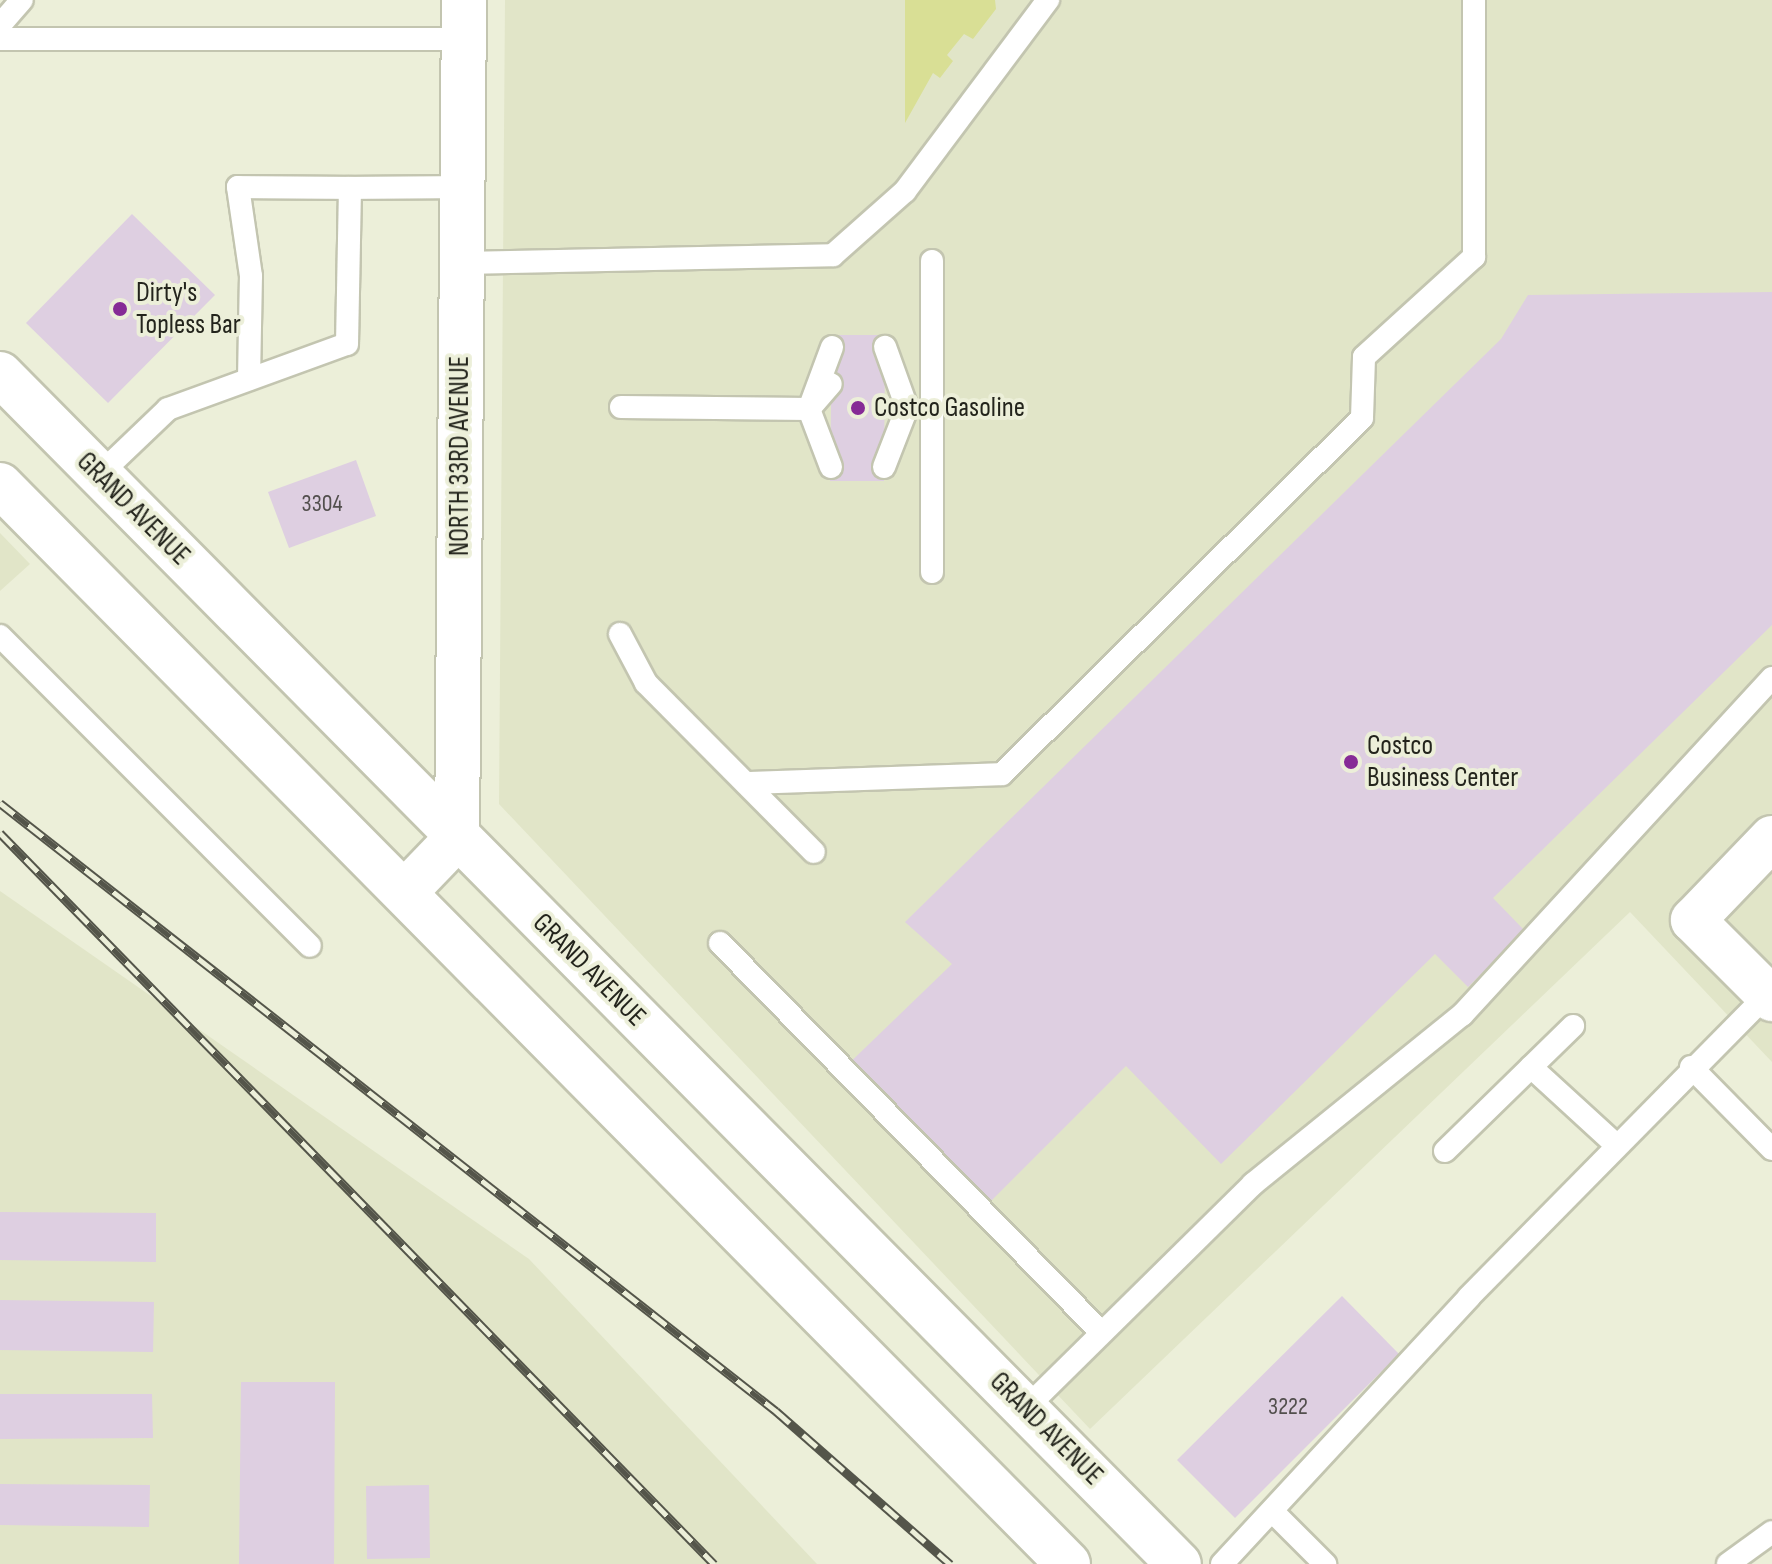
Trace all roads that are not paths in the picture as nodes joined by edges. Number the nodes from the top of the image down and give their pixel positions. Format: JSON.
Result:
{"nodes":[{"id":1,"x":22,"y":0,"type":"edge"},
{"id":2,"x":1048,"y":0,"type":"edge"},
{"id":3,"x":1474,"y":0,"type":"edge"},
{"id":4,"x":463,"y":19,"type":"edge"},
{"id":5,"x":0,"y":25,"type":"edge"},
{"id":6,"x":0,"y":39,"type":"edge"},
{"id":7,"x":462,"y":187,"type":"junction"},
{"id":8,"x":350,"y":188,"type":"junction"},
{"id":9,"x":932,"y":261,"type":"dead end"},
{"id":10,"x":462,"y":263,"type":"junction"},
{"id":11,"x":832,"y":347,"type":"dead end"},
{"id":12,"x":885,"y":347,"type":"dead end"},
{"id":13,"x":0,"y":374,"type":"edge"},
{"id":14,"x":249,"y":379,"type":"junction"},
{"id":15,"x":831,"y":384,"type":"dead end"},
{"id":16,"x":885,"y":384,"type":"dead end"},
{"id":17,"x":621,"y":407,"type":"dead end"},
{"id":18,"x":907,"y":408,"type":"junction"},
{"id":19,"x":932,"y":408,"type":"junction"},
{"id":20,"x":809,"y":409,"type":"junction"},
{"id":21,"x":831,"y":434,"type":"dead end"},
{"id":22,"x":885,"y":435,"type":"dead end"},
{"id":23,"x":831,"y":467,"type":"dead end"},
{"id":24,"x":884,"y":467,"type":"dead end"},
{"id":25,"x":99,"y":475,"type":"junction"},
{"id":26,"x":0,"y":485,"type":"edge"},
{"id":27,"x":932,"y":572,"type":"dead end"},
{"id":28,"x":620,"y":634,"type":"dead end"},
{"id":29,"x":0,"y":636,"type":"edge"},
{"id":30,"x":1772,"y":678,"type":"edge"},
{"id":31,"x":746,"y":783,"type":"junction"},
{"id":32,"x":457,"y":838,"type":"junction"},
{"id":33,"x":1772,"y":838,"type":"edge"},
{"id":34,"x":814,"y":852,"type":"dead end"},
{"id":35,"x":406,"y":891,"type":"junction"},
{"id":36,"x":720,"y":943,"type":"dead end"},
{"id":37,"x":310,"y":946,"type":"dead end"},
{"id":38,"x":1770,"y":996,"type":"edge"},
{"id":39,"x":1573,"y":1026,"type":"dead end"},
{"id":40,"x":1531,"y":1067,"type":"junction"},
{"id":41,"x":1691,"y":1067,"type":"junction"},
{"id":42,"x":1616,"y":1145,"type":"junction"},
{"id":43,"x":1772,"y":1149,"type":"edge"},
{"id":44,"x":1445,"y":1151,"type":"dead end"},
{"id":45,"x":1100,"y":1331,"type":"junction"},
{"id":46,"x":1026,"y":1408,"type":"junction"},
{"id":47,"x":1273,"y":1512,"type":"junction"},
{"id":48,"x":1772,"y":1532,"type":"edge"},
{"id":49,"x":1068,"y":1564,"type":"edge"},
{"id":50,"x":1179,"y":1564,"type":"edge"},
{"id":51,"x":1222,"y":1564,"type":"edge"},
{"id":52,"x":1325,"y":1564,"type":"edge"},
{"id":53,"x":1728,"y":1564,"type":"edge"}],
"edges":[{"from":1,"to":5,"type":"lane"},
{"from":2,"to":10,"type":"lane"},
{"from":3,"to":31,"type":"lane"},
{"from":4,"to":6,"type":"lane"},
{"from":4,"to":7,"type":"main road","name":"NORTH 33RD AVENUE"},
{"from":7,"to":8,"type":"lane"},
{"from":7,"to":10,"type":"main road","name":"NORTH 33RD AVENUE"},
{"from":8,"to":14,"type":"lane"},
{"from":8,"to":14,"type":"lane"},
{"from":9,"to":19,"type":"lane"},
{"from":10,"to":32,"type":"main road","name":"NORTH 33RD AVENUE"},
{"from":11,"to":20,"type":"lane"},
{"from":12,"to":18,"type":"lane"},
{"from":13,"to":25,"type":"main road","name":"GRAND AVENUE"},
{"from":14,"to":25,"type":"lane"},
{"from":15,"to":20,"type":"lane"},
{"from":16,"to":18,"type":"lane"},
{"from":17,"to":20,"type":"lane"},
{"from":18,"to":19,"type":"lane"},
{"from":18,"to":22,"type":"lane"},
{"from":18,"to":24,"type":"lane"},
{"from":19,"to":27,"type":"lane"},
{"from":20,"to":21,"type":"lane"},
{"from":20,"to":23,"type":"lane"},
{"from":25,"to":32,"type":"main road","name":"GRAND AVENUE"},
{"from":26,"to":35,"type":"main road"},
{"from":28,"to":31,"type":"lane"},
{"from":29,"to":37,"type":"lane"},
{"from":30,"to":45,"type":"lane"},
{"from":31,"to":34,"type":"lane"},
{"from":32,"to":35,"type":"main road"},
{"from":32,"to":46,"type":"main road","name":"GRAND AVENUE"},
{"from":33,"to":38,"type":"main road"},
{"from":35,"to":49,"type":"main road"},
{"from":36,"to":45,"type":"lane"},
{"from":38,"to":41,"type":"lane"},
{"from":39,"to":40,"type":"lane"},
{"from":40,"to":42,"type":"lane"},
{"from":40,"to":44,"type":"lane"},
{"from":41,"to":42,"type":"lane"},
{"from":41,"to":43,"type":"lane"},
{"from":42,"to":47,"type":"lane"},
{"from":45,"to":46,"type":"lane"},
{"from":46,"to":50,"type":"main road","name":"GRAND AVENUE"},
{"from":47,"to":51,"type":"lane"},
{"from":47,"to":52,"type":"lane"},
{"from":48,"to":53,"type":"lane"}]}
